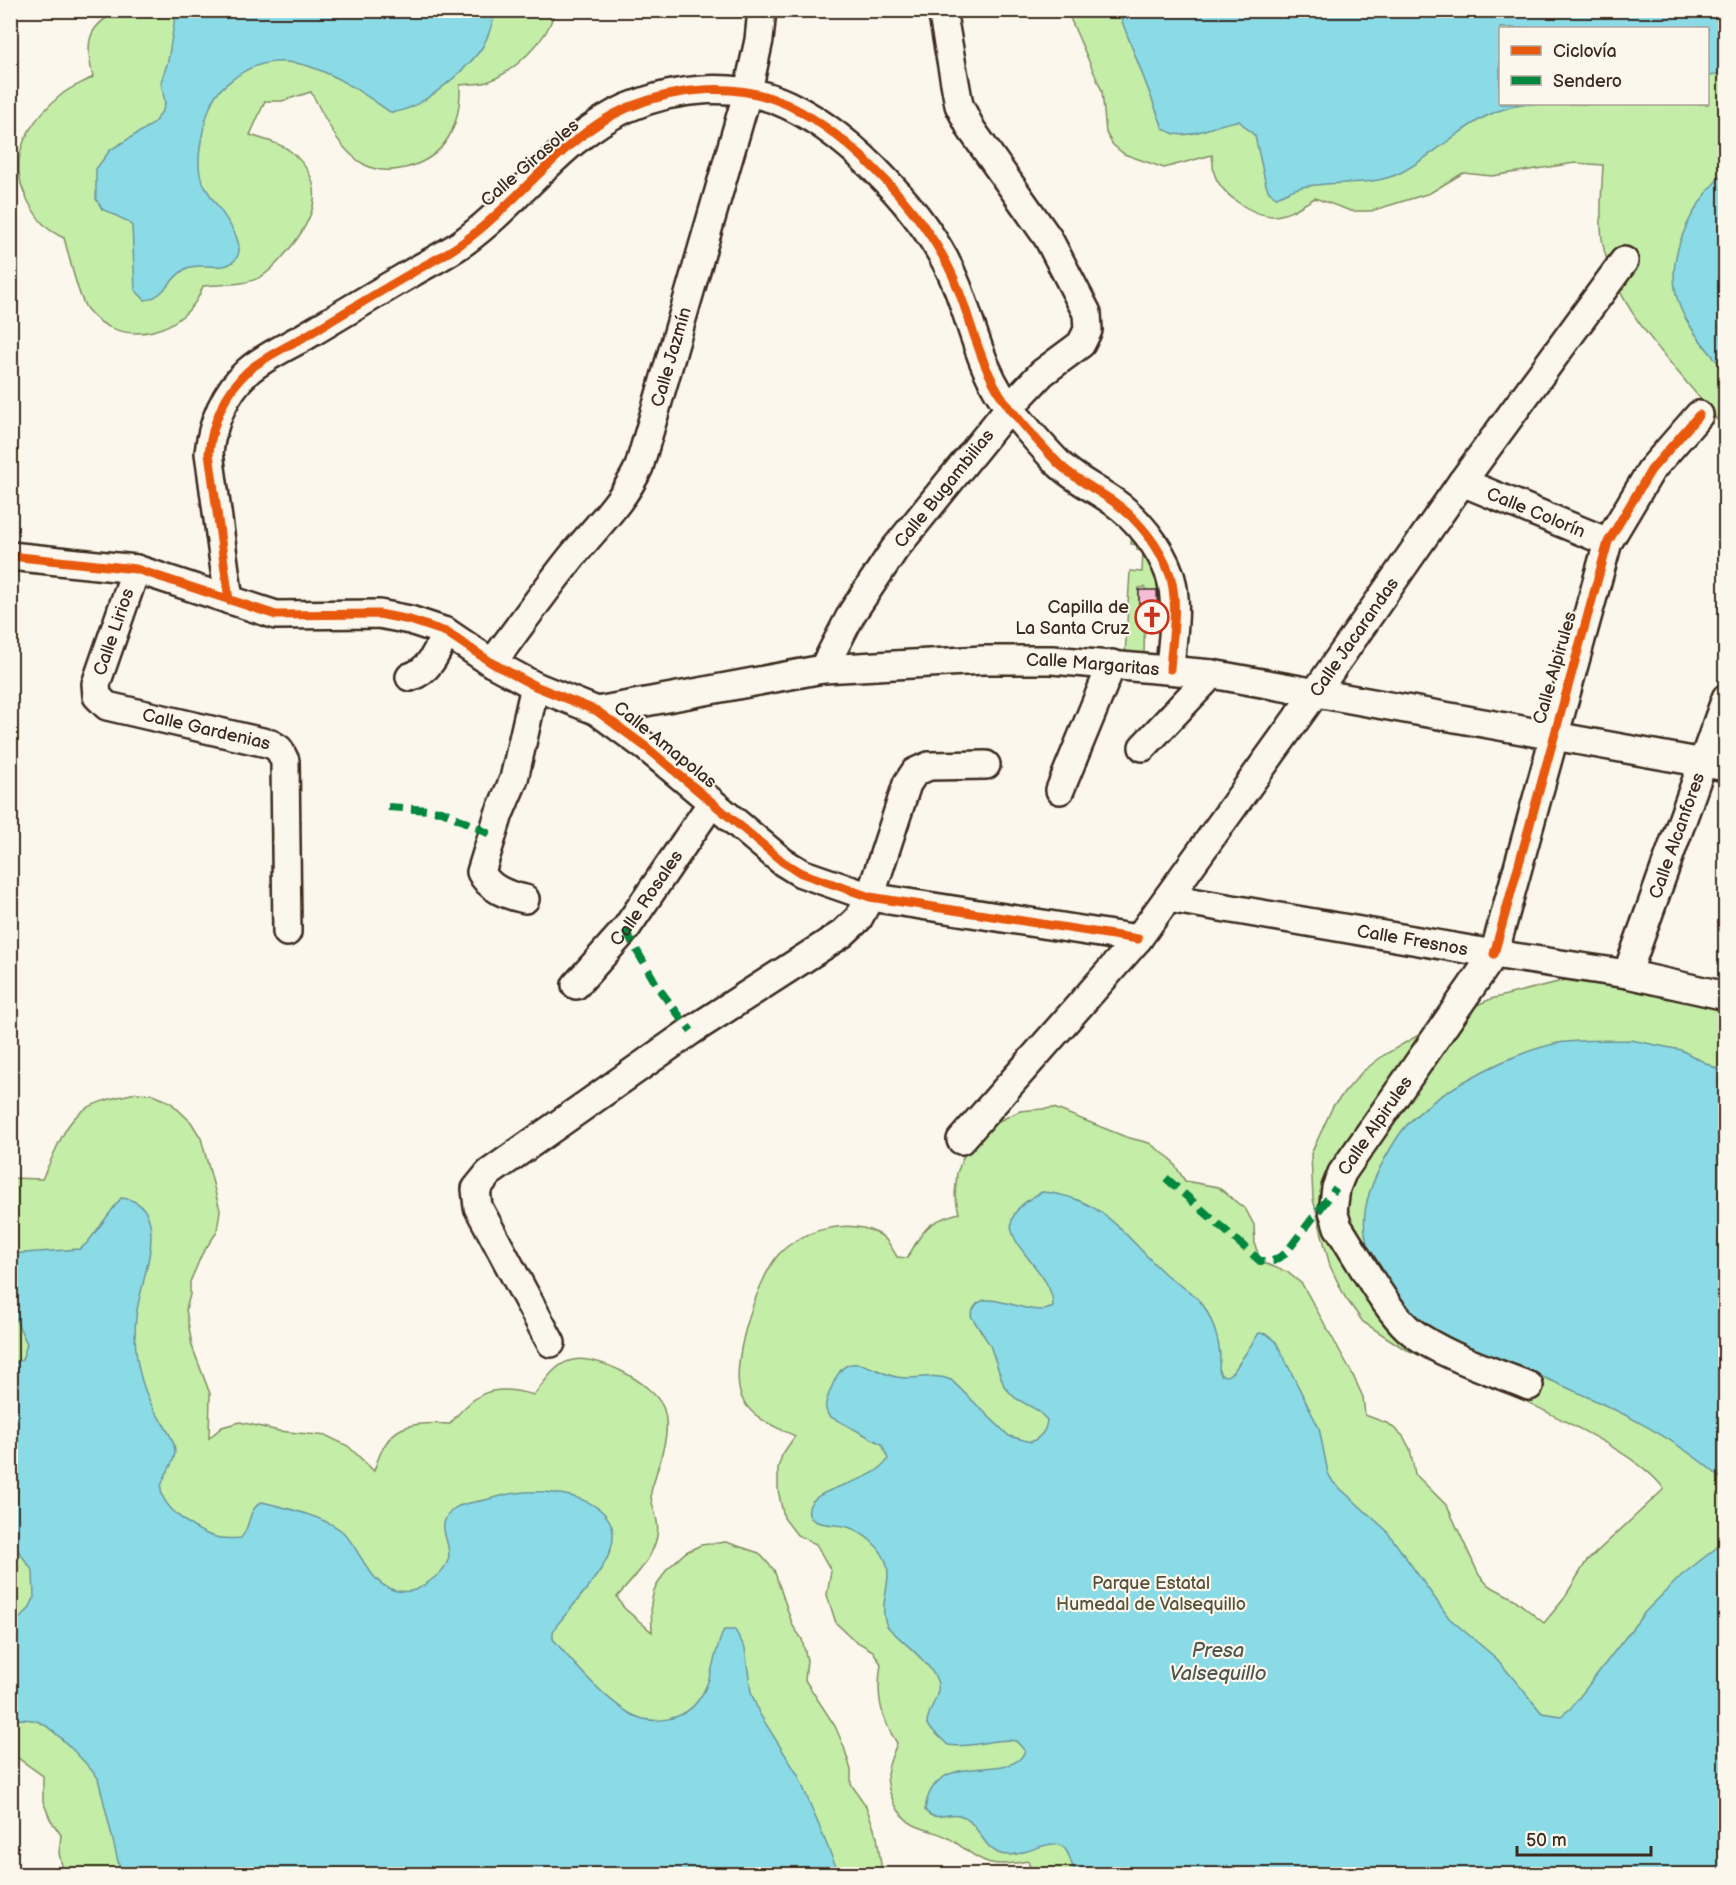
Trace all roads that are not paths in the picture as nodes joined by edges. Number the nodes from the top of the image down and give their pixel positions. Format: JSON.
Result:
{"nodes":[{"id":1,"x":762,"y":10,"type":"edge"},
{"id":2,"x":942,"y":10,"type":"edge"},
{"id":3,"x":748,"y":91,"type":"junction"},
{"id":4,"x":1624,"y":261,"type":"dead end"},
{"id":5,"x":1009,"y":408,"type":"junction"},
{"id":6,"x":1699,"y":415,"type":"dead end"},
{"id":7,"x":1462,"y":482,"type":"junction"},
{"id":8,"x":1608,"y":542,"type":"junction"},
{"id":9,"x":10,"y":556,"type":"edge"},
{"id":10,"x":136,"y":569,"type":"junction"},
{"id":11,"x":229,"y":600,"type":"junction"},
{"id":12,"x":446,"y":632,"type":"junction"},
{"id":13,"x":492,"y":663,"type":"junction"},
{"id":14,"x":1112,"y":664,"type":"junction"},
{"id":15,"x":824,"y":669,"type":"junction"},
{"id":16,"x":1170,"y":669,"type":"junction"},
{"id":17,"x":1212,"y":674,"type":"junction"},
{"id":18,"x":410,"y":677,"type":"dead end"},
{"id":19,"x":535,"y":686,"type":"junction"},
{"id":20,"x":1315,"y":693,"type":"junction"},
{"id":21,"x":97,"y":696,"type":"joint"},
{"id":22,"x":1725,"y":698,"type":"edge"},
{"id":23,"x":597,"y":711,"type":"junction"},
{"id":24,"x":1554,"y":735,"type":"junction"},
{"id":25,"x":1143,"y":747,"type":"dead end"},
{"id":26,"x":986,"y":765,"type":"dead end"},
{"id":27,"x":1714,"y":765,"type":"edge"},
{"id":28,"x":1060,"y":790,"type":"dead end"},
{"id":29,"x":711,"y":804,"type":"junction"},
{"id":30,"x":870,"y":897,"type":"junction"},
{"id":31,"x":1168,"y":898,"type":"junction"},
{"id":32,"x":525,"y":899,"type":"dead end"},
{"id":33,"x":287,"y":932,"type":"dead end"},
{"id":34,"x":1138,"y":939,"type":"junction"},
{"id":35,"x":1494,"y":954,"type":"junction"},
{"id":36,"x":1627,"y":974,"type":"junction"},
{"id":37,"x":576,"y":986,"type":"dead end"},
{"id":38,"x":1725,"y":996,"type":"edge"},
{"id":39,"x":962,"y":1140,"type":"dead end"},
{"id":40,"x":551,"y":1343,"type":"dead end"},
{"id":41,"x":1529,"y":1386,"type":"dead end"}],
"edges":[{"from":1,"to":3,"type":"street","name":"Calle Jazmín"},
{"from":2,"to":5,"type":"street","name":"Calle Bugambilias"},
{"from":3,"to":5,"type":"street","name":"Calle Girasoles"},
{"from":3,"to":11,"type":"street","name":"Calle Girasoles"},
{"from":3,"to":13,"type":"street","name":"Calle Jazmín"},
{"from":4,"to":7,"type":"street","name":"Calle Jacarandas"},
{"from":5,"to":15,"type":"street","name":"Calle Bugambilias"},
{"from":5,"to":16,"type":"street","name":"Calle Girasoles"},
{"from":6,"to":8,"type":"street","name":"Calle Alpirules"},
{"from":7,"to":8,"type":"street","name":"Calle Colorín"},
{"from":7,"to":20,"type":"street","name":"Calle Jacarandas"},
{"from":8,"to":24,"type":"street","name":"Calle Alpirules"},
{"from":9,"to":10,"type":"street","name":"Calle Amapolas"},
{"from":10,"to":11,"type":"street","name":"Calle Amapolas"},
{"from":10,"to":21,"type":"street","name":"Calle Lirios"},
{"from":11,"to":12,"type":"street","name":"Calle Amapolas"},
{"from":12,"to":13,"type":"street","name":"Calle Amapolas"},
{"from":12,"to":18,"type":"street"},
{"from":13,"to":19,"type":"street","name":"Calle Amapolas"},
{"from":14,"to":15,"type":"street","name":"Calle Margaritas"},
{"from":14,"to":16,"type":"street","name":"Calle Margaritas"},
{"from":14,"to":28,"type":"street"},
{"from":15,"to":23,"type":"street","name":"Calle Margaritas"},
{"from":16,"to":17,"type":"street","name":"Calle Margaritas"},
{"from":17,"to":20,"type":"street","name":"Calle Margaritas"},
{"from":17,"to":25,"type":"street"},
{"from":19,"to":23,"type":"street","name":"Calle Amapolas"},
{"from":19,"to":32,"type":"street"},
{"from":20,"to":24,"type":"street","name":"Calle Margaritas"},
{"from":20,"to":31,"type":"street","name":"Calle Jacarandas"},
{"from":21,"to":33,"type":"street","name":"Calle Gardenias"},
{"from":22,"to":27,"type":"street","name":"Calle Alcanfores"},
{"from":23,"to":29,"type":"street","name":"Calle Amapolas"},
{"from":24,"to":27,"type":"street","name":"Calle Margaritas"},
{"from":24,"to":35,"type":"street","name":"Calle Alpirules"},
{"from":26,"to":30,"type":"street"},
{"from":27,"to":36,"type":"street","name":"Calle Alcanfores"},
{"from":29,"to":30,"type":"street","name":"Calle Amapolas"},
{"from":29,"to":37,"type":"street","name":"Calle Rosales"},
{"from":30,"to":34,"type":"street","name":"Calle Amapolas"},
{"from":30,"to":40,"type":"street"},
{"from":31,"to":34,"type":"street","name":"Calle Jacarandas"},
{"from":31,"to":35,"type":"street","name":"Calle Fresnos"},
{"from":34,"to":39,"type":"street","name":"Calle Jacarandas"},
{"from":35,"to":36,"type":"street","name":"Calle Fresnos"},
{"from":35,"to":41,"type":"street","name":"Calle Alpirules"},
{"from":36,"to":38,"type":"street","name":"Calle Fresnos"}]}
